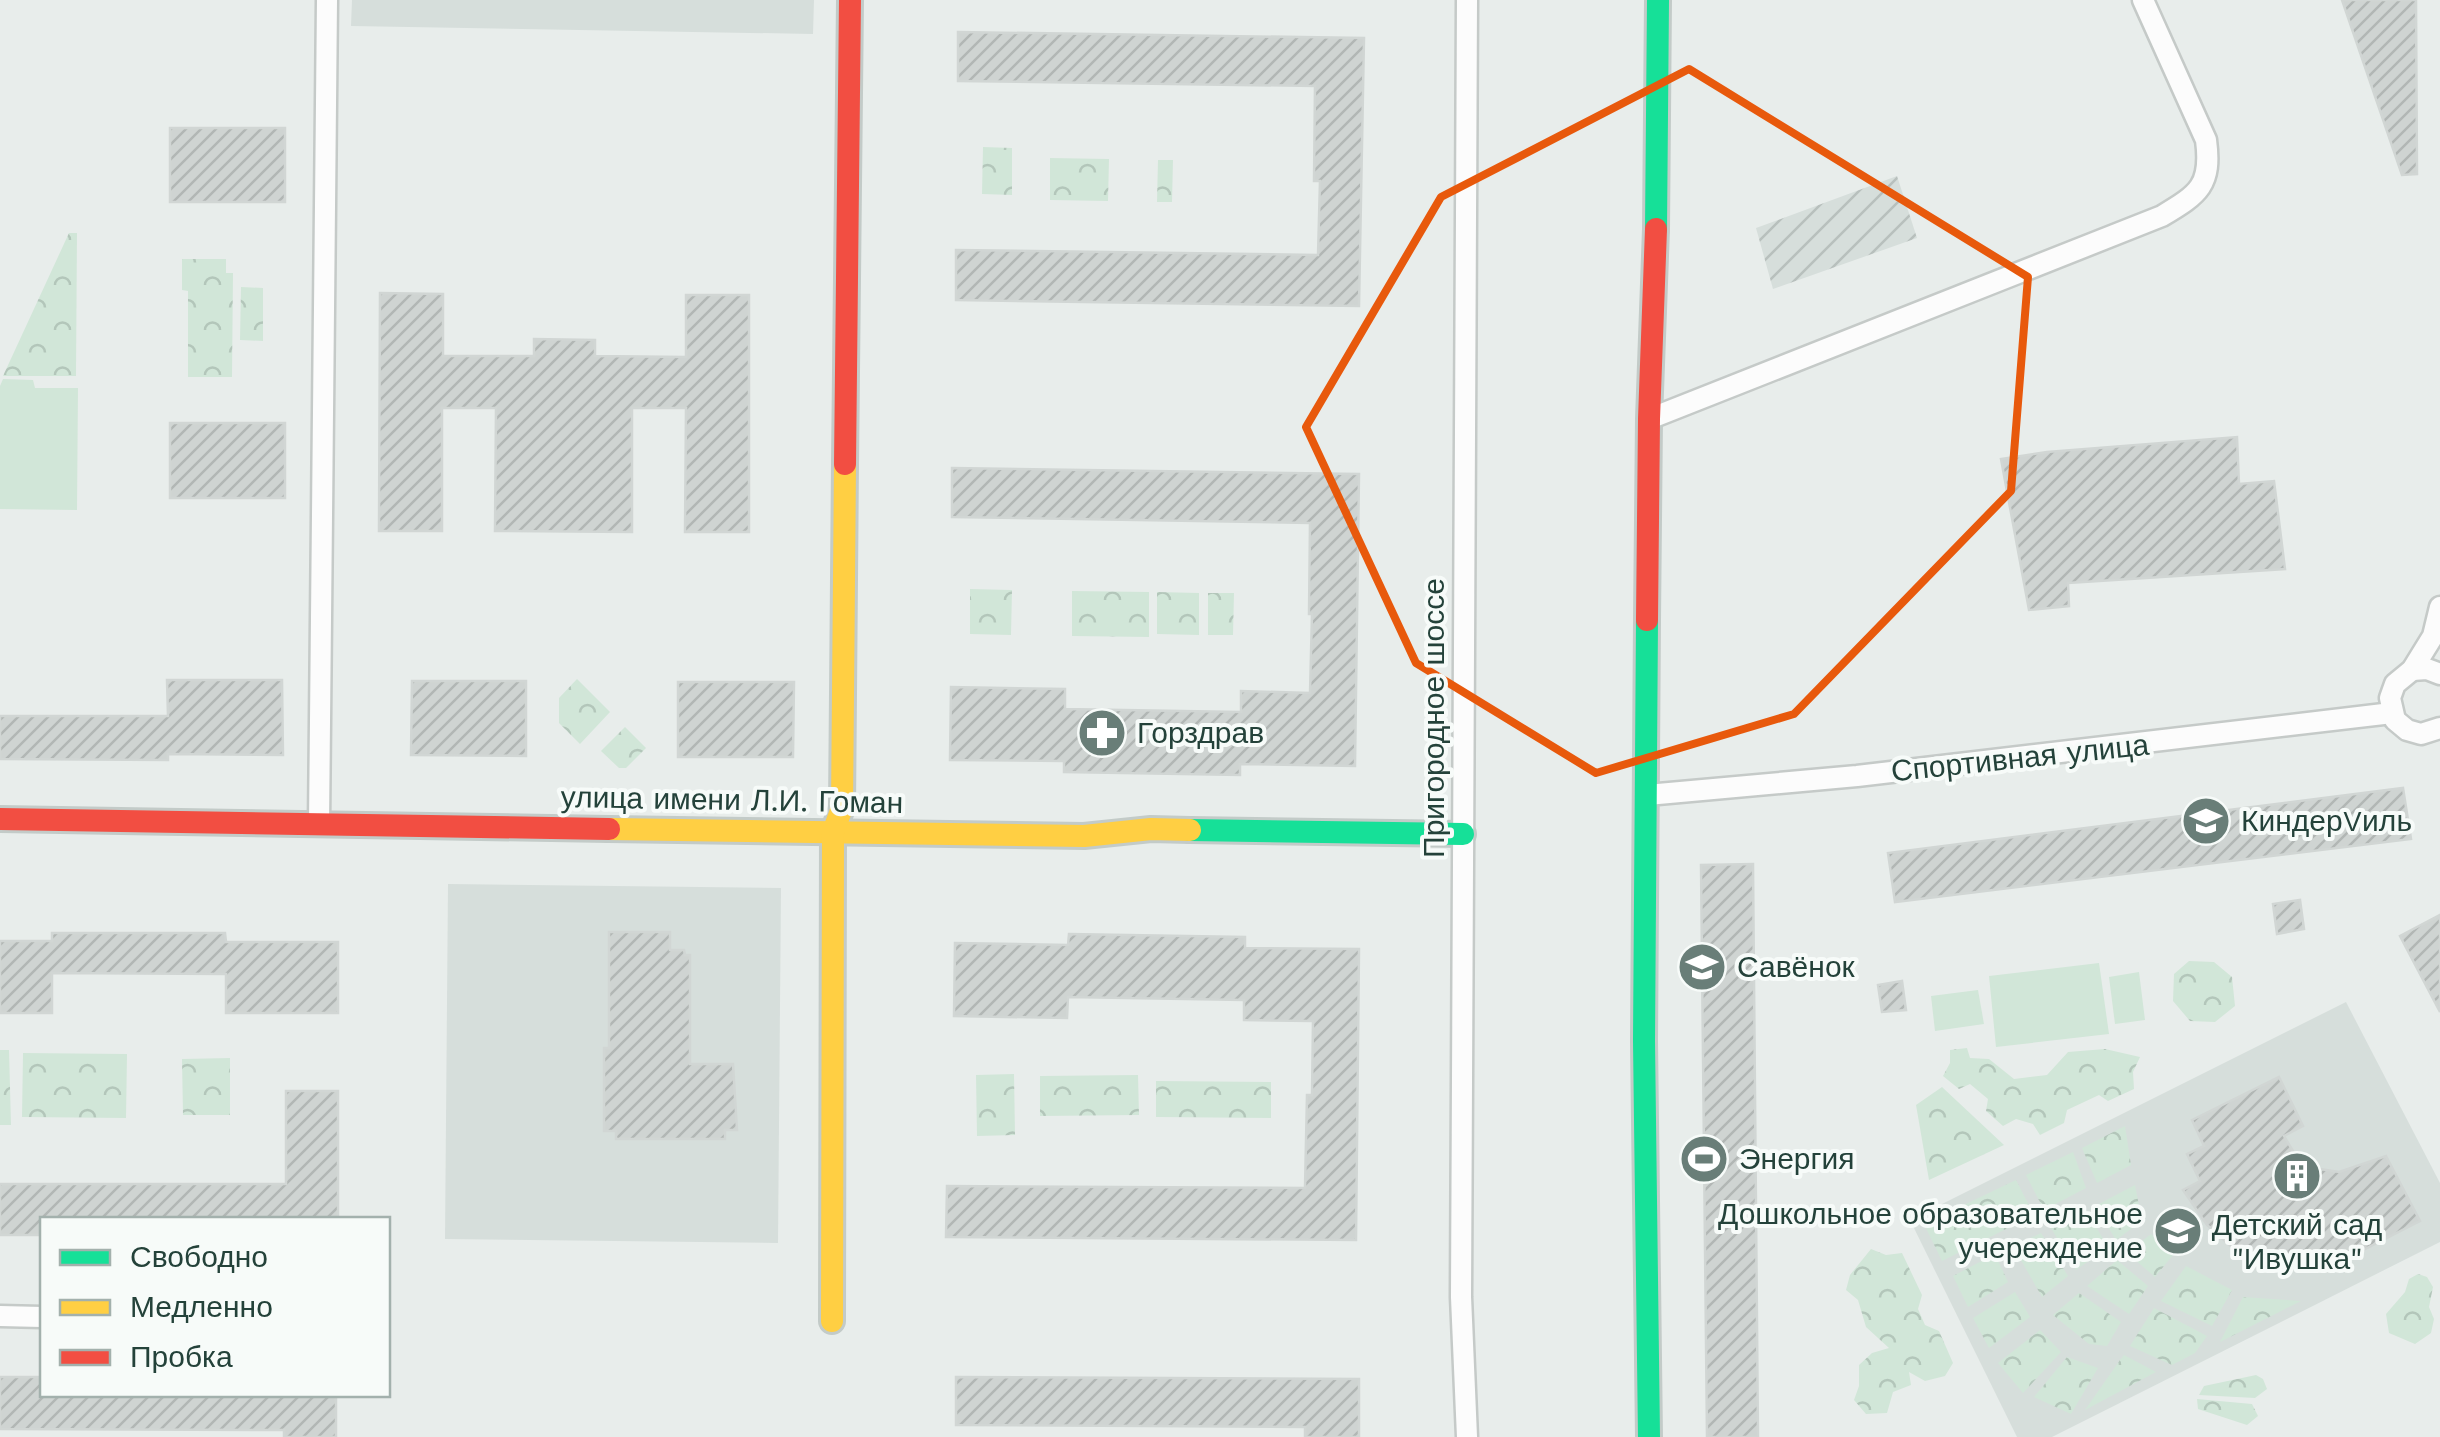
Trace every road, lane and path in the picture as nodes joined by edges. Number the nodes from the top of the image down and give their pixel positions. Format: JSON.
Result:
{"nodes":[{"id":1,"x":327,"y":0,"type":"edge"},
{"id":2,"x":850,"y":0,"type":"edge"},
{"id":3,"x":1467,"y":0,"type":"edge"},
{"id":4,"x":1658,"y":0,"type":"edge"},
{"id":5,"x":2143,"y":0,"type":"edge"},
{"id":6,"x":1650,"y":419,"type":"junction"},
{"id":7,"x":2440,"y":608,"type":"edge"},
{"id":8,"x":2412,"y":670,"type":"junction"},
{"id":9,"x":2440,"y":674,"type":"edge"},
{"id":10,"x":2392,"y":713,"type":"junction"},
{"id":11,"x":2436,"y":734,"type":"edge"},
{"id":12,"x":1647,"y":795,"type":"junction"},
{"id":13,"x":0,"y":819,"type":"edge"},
{"id":14,"x":319,"y":824,"type":"junction"},
{"id":15,"x":833,"y":832,"type":"junction"},
{"id":16,"x":1463,"y":834,"type":"junction"},
{"id":17,"x":0,"y":1316,"type":"edge"},
{"id":18,"x":40,"y":1316,"type":"edge"},
{"id":19,"x":832,"y":1321,"type":"dead end"},
{"id":20,"x":1467,"y":1437,"type":"edge"},
{"id":21,"x":1649,"y":1437,"type":"edge"}],
"edges":[{"from":1,"to":14,"type":"street"},
{"from":2,"to":15,"type":"street"},
{"from":3,"to":16,"type":"street","name":"Пригородное шоссе"},
{"from":4,"to":6,"type":"street"},
{"from":5,"to":6,"type":"street"},
{"from":6,"to":12,"type":"street"},
{"from":7,"to":8,"type":"street"},
{"from":8,"to":9,"type":"street"},
{"from":8,"to":10,"type":"street"},
{"from":10,"to":11,"type":"street"},
{"from":10,"to":12,"type":"street","name":"Спортивная улица"},
{"from":12,"to":21,"type":"street"},
{"from":13,"to":14,"type":"street","name":"улица имени Л.И. Гоман"},
{"from":14,"to":15,"type":"street","name":"улица имени Л.И. Гоман"},
{"from":15,"to":16,"type":"street","name":"улица имени Л.И. Гоман"},
{"from":15,"to":19,"type":"street"},
{"from":16,"to":20,"type":"street","name":"Пригородное шоссе"},
{"from":17,"to":18,"type":"street"}]}
